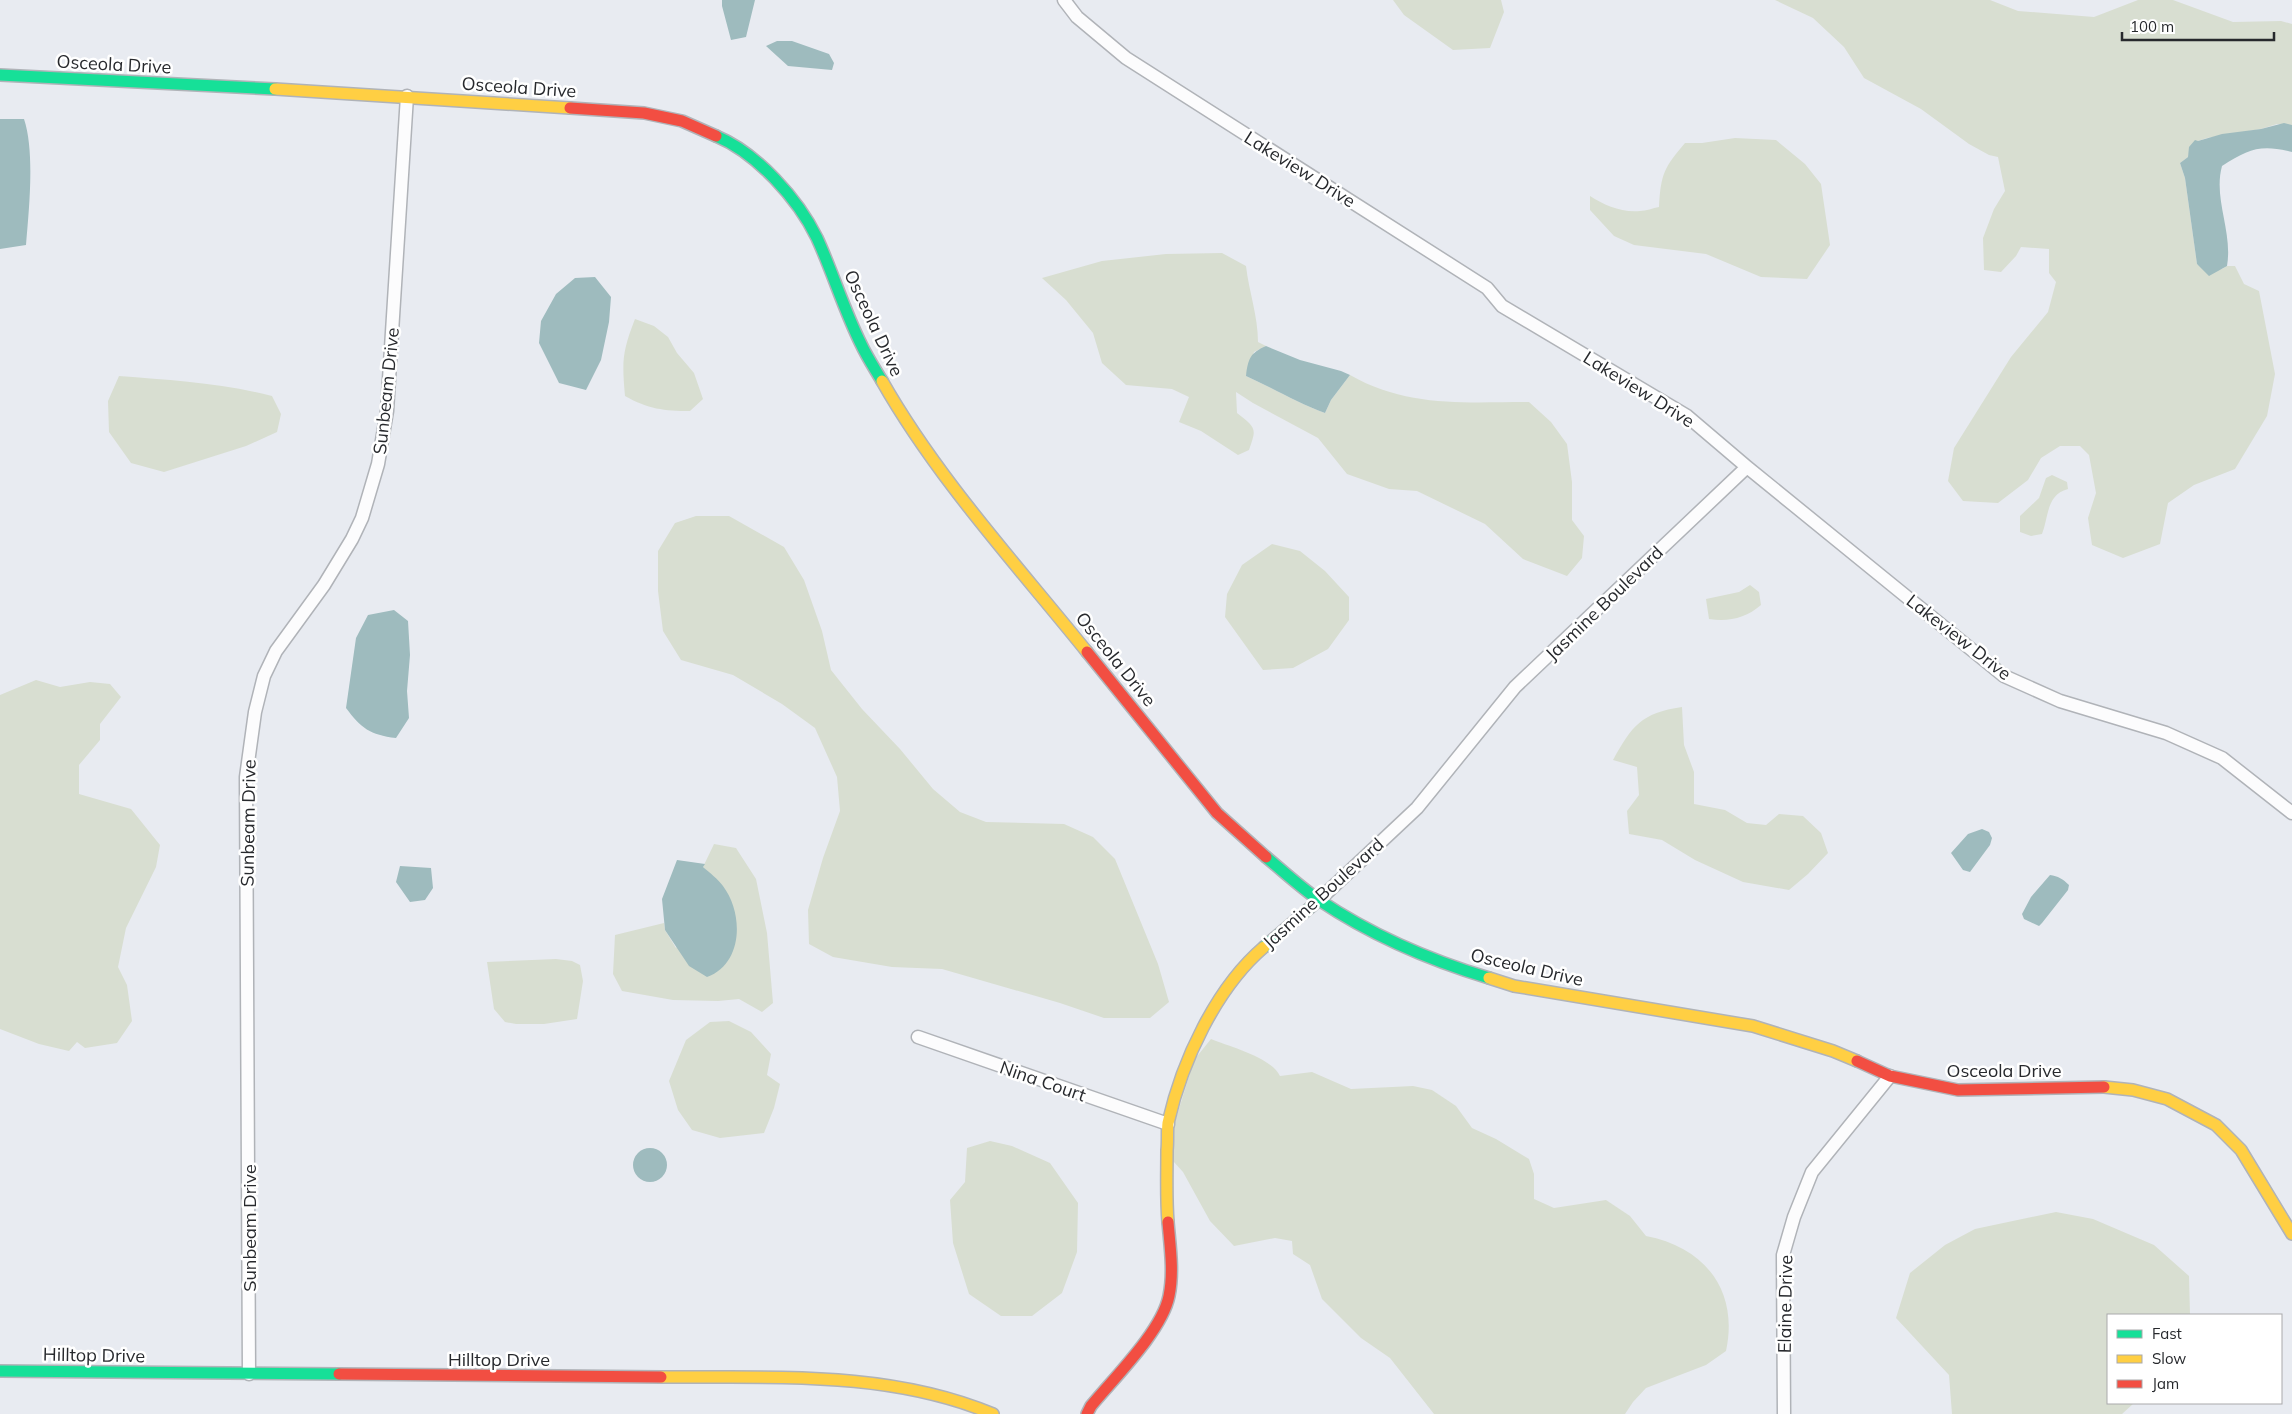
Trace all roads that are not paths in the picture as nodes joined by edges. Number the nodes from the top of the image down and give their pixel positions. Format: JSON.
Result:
{"nodes":[{"id":1,"x":1064,"y":0,"type":"edge"},
{"id":2,"x":0,"y":75,"type":"edge"},
{"id":3,"x":407,"y":96,"type":"junction"},
{"id":4,"x":1747,"y":467,"type":"junction"},
{"id":5,"x":2292,"y":813,"type":"edge"},
{"id":6,"x":1319,"y":900,"type":"junction"},
{"id":7,"x":918,"y":1037,"type":"dead end"},
{"id":8,"x":1890,"y":1076,"type":"junction"},
{"id":9,"x":1168,"y":1124,"type":"junction"},
{"id":10,"x":2292,"y":1234,"type":"edge"},
{"id":11,"x":0,"y":1371,"type":"edge"},
{"id":12,"x":248,"y":1374,"type":"junction"},
{"id":13,"x":993,"y":1414,"type":"edge"},
{"id":14,"x":1087,"y":1414,"type":"edge"},
{"id":15,"x":1784,"y":1414,"type":"edge"}],
"edges":[{"from":1,"to":4,"type":"street","name":"Lakeview Drive"},
{"from":2,"to":3,"type":"street","name":"Osceola Drive"},
{"from":3,"to":6,"type":"street","name":"Osceola Drive"},
{"from":3,"to":12,"type":"street","name":"Sunbeam Drive"},
{"from":4,"to":5,"type":"street","name":"Lakeview Drive"},
{"from":4,"to":6,"type":"street","name":"Jasmine Boulevard"},
{"from":6,"to":8,"type":"street","name":"Osceola Drive"},
{"from":6,"to":9,"type":"street","name":"Jasmine Boulevard"},
{"from":7,"to":9,"type":"street","name":"Nina Court"},
{"from":8,"to":10,"type":"street","name":"Osceola Drive"},
{"from":8,"to":15,"type":"street","name":"Elaine Drive"},
{"from":9,"to":14,"type":"street","name":"Jasmine Boulevard"},
{"from":11,"to":12,"type":"street","name":"Hilltop Drive"},
{"from":12,"to":13,"type":"street","name":"Hilltop Drive"}]}
